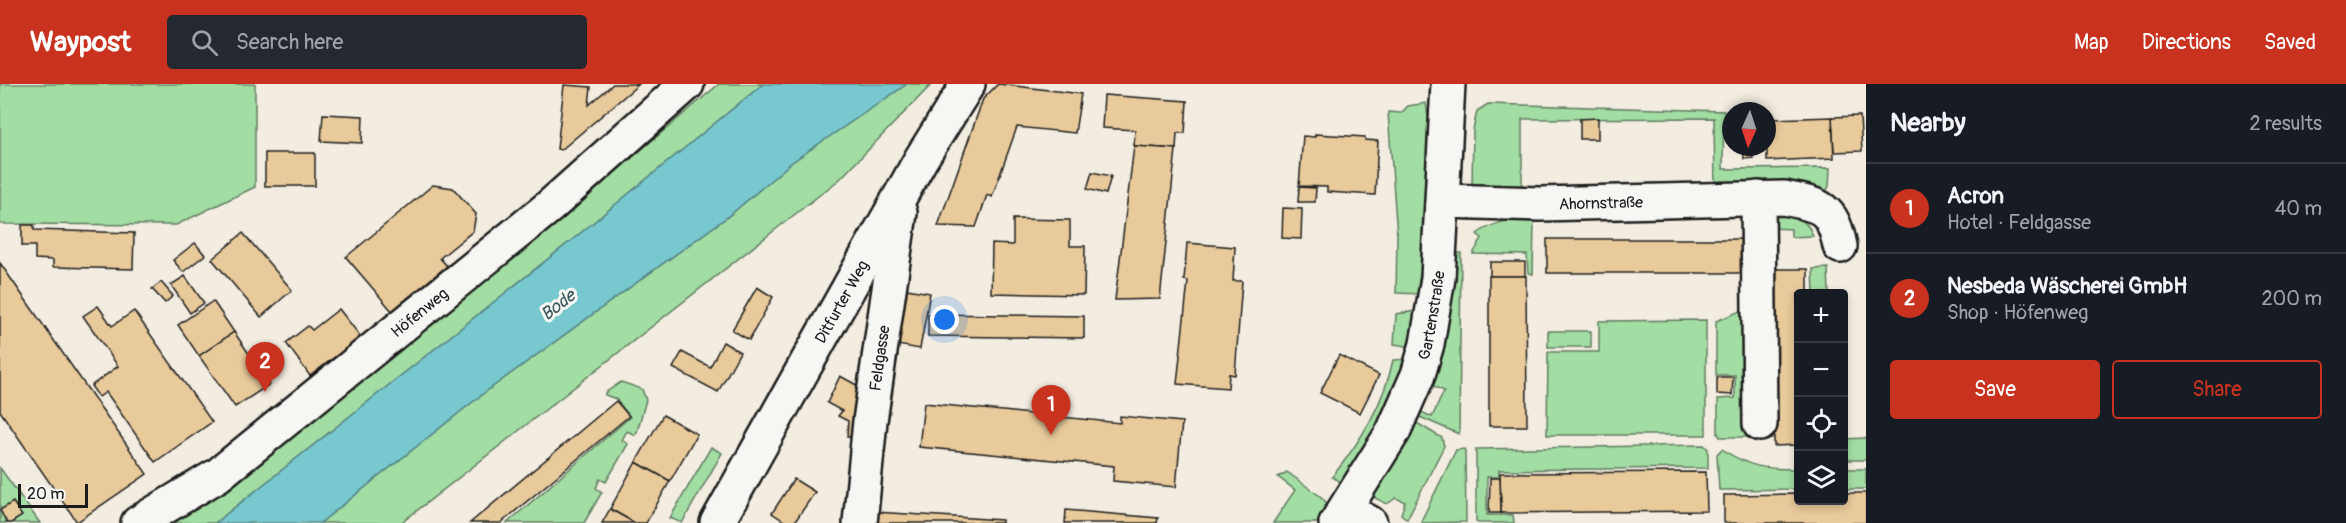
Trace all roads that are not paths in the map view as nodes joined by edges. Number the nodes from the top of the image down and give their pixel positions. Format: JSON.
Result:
{"nodes":[{"id":1,"x":687,"y":84,"type":"edge"},
{"id":2,"x":968,"y":84,"type":"edge"},
{"id":3,"x":1448,"y":84,"type":"edge"},
{"id":4,"x":903,"y":194,"type":"junction"},
{"id":5,"x":1758,"y":198,"type":"junction"},
{"id":6,"x":1443,"y":201,"type":"junction"},
{"id":7,"x":1840,"y":246,"type":"dead end"},
{"id":8,"x":1760,"y":424,"type":"dead end"},
{"id":9,"x":1351,"y":519,"type":"edge"},
{"id":10,"x":138,"y":523,"type":"edge"},
{"id":11,"x":717,"y":523,"type":"edge"},
{"id":12,"x":860,"y":523,"type":"edge"}],
"edges":[{"from":1,"to":10,"type":"street","name":"Höfenweg"},
{"from":2,"to":4,"type":"street","name":"Ditfurter Weg"},
{"from":3,"to":6,"type":"street","name":"Gartenstraße"},
{"from":4,"to":11,"type":"street","name":"Ditfurter Weg"},
{"from":4,"to":12,"type":"street","name":"Feldgasse"},
{"from":5,"to":6,"type":"street","name":"Ahornstraße"},
{"from":5,"to":7,"type":"street","name":"Ahornstraße"},
{"from":5,"to":8,"type":"street"},
{"from":6,"to":9,"type":"street","name":"Gartenstraße"}]}
